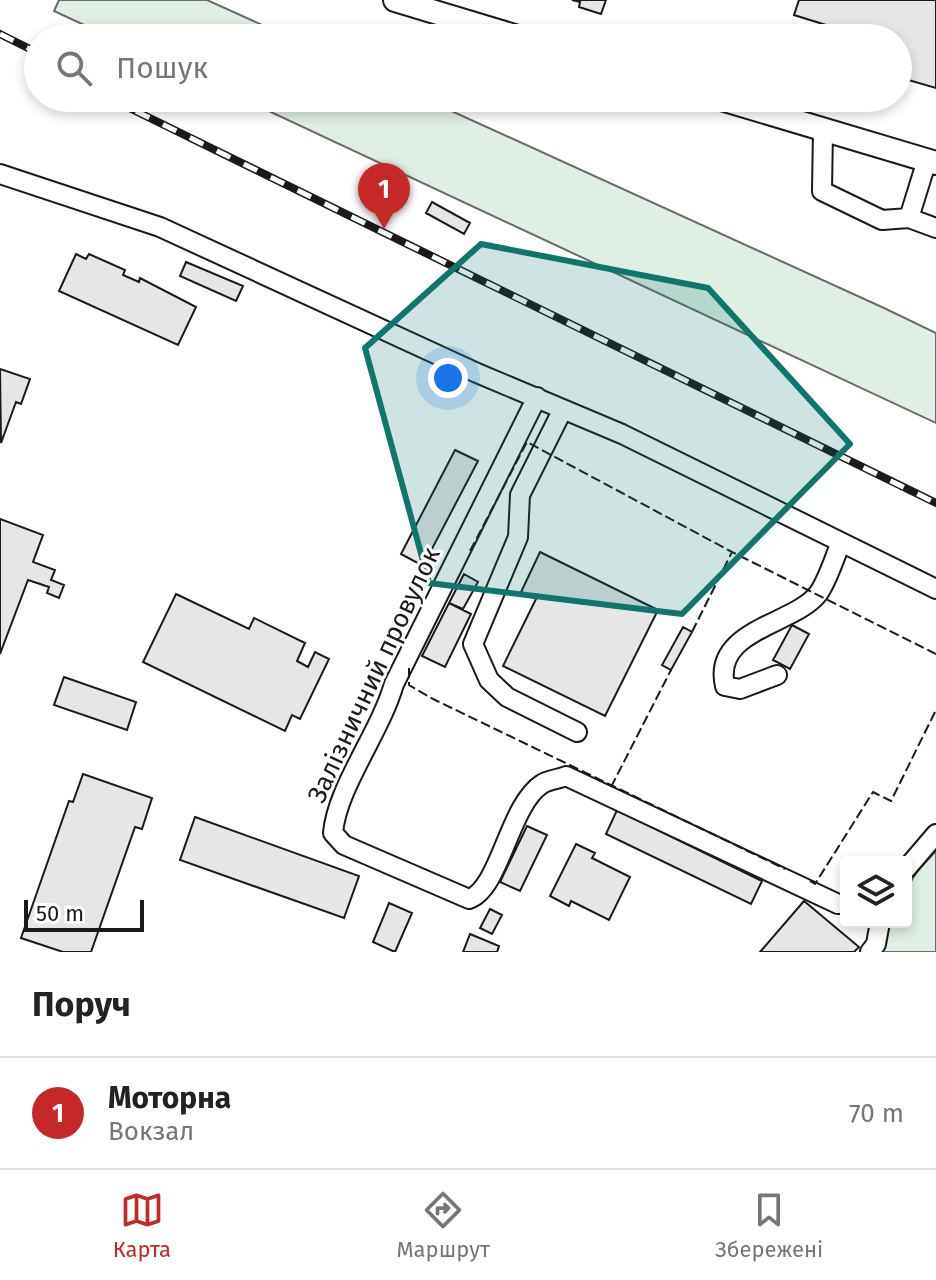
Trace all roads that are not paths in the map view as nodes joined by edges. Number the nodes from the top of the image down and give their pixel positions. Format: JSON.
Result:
{"nodes":[{"id":1,"x":395,"y":0,"type":"edge"},
{"id":2,"x":475,"y":24,"type":"edge"},
{"id":3,"x":764,"y":112,"type":"edge"},
{"id":4,"x":823,"y":130,"type":"junction"},
{"id":5,"x":932,"y":162,"type":"edge"},
{"id":6,"x":0,"y":174,"type":"edge"},
{"id":7,"x":909,"y":218,"type":"junction"},
{"id":8,"x":936,"y":228,"type":"edge"},
{"id":9,"x":537,"y":397,"type":"junction"},
{"id":10,"x":563,"y":409,"type":"junction"},
{"id":11,"x":841,"y":542,"type":"junction"},
{"id":12,"x":936,"y":589,"type":"edge"},
{"id":13,"x":777,"y":675,"type":"dead end"},
{"id":14,"x":577,"y":732,"type":"dead end"},
{"id":15,"x":936,"y":834,"type":"edge"},
{"id":16,"x":912,"y":862,"type":"edge"},
{"id":17,"x":840,"y":904,"type":"edge"},
{"id":18,"x":879,"y":928,"type":"edge"},
{"id":19,"x":870,"y":952,"type":"edge"}],
"edges":[{"from":1,"to":2,"type":"main road"},
{"from":3,"to":4,"type":"main road"},
{"from":4,"to":5,"type":"main road"},
{"from":4,"to":7,"type":"street"},
{"from":5,"to":7,"type":"street"},
{"from":6,"to":9,"type":"street"},
{"from":7,"to":8,"type":"street"},
{"from":9,"to":10,"type":"street"},
{"from":9,"to":17,"type":"street","name":"Залізничний провулок"},
{"from":10,"to":11,"type":"street"},
{"from":10,"to":14,"type":"street"},
{"from":11,"to":12,"type":"street"},
{"from":11,"to":13,"type":"street"},
{"from":15,"to":16,"type":"street"},
{"from":18,"to":19,"type":"street"}]}
